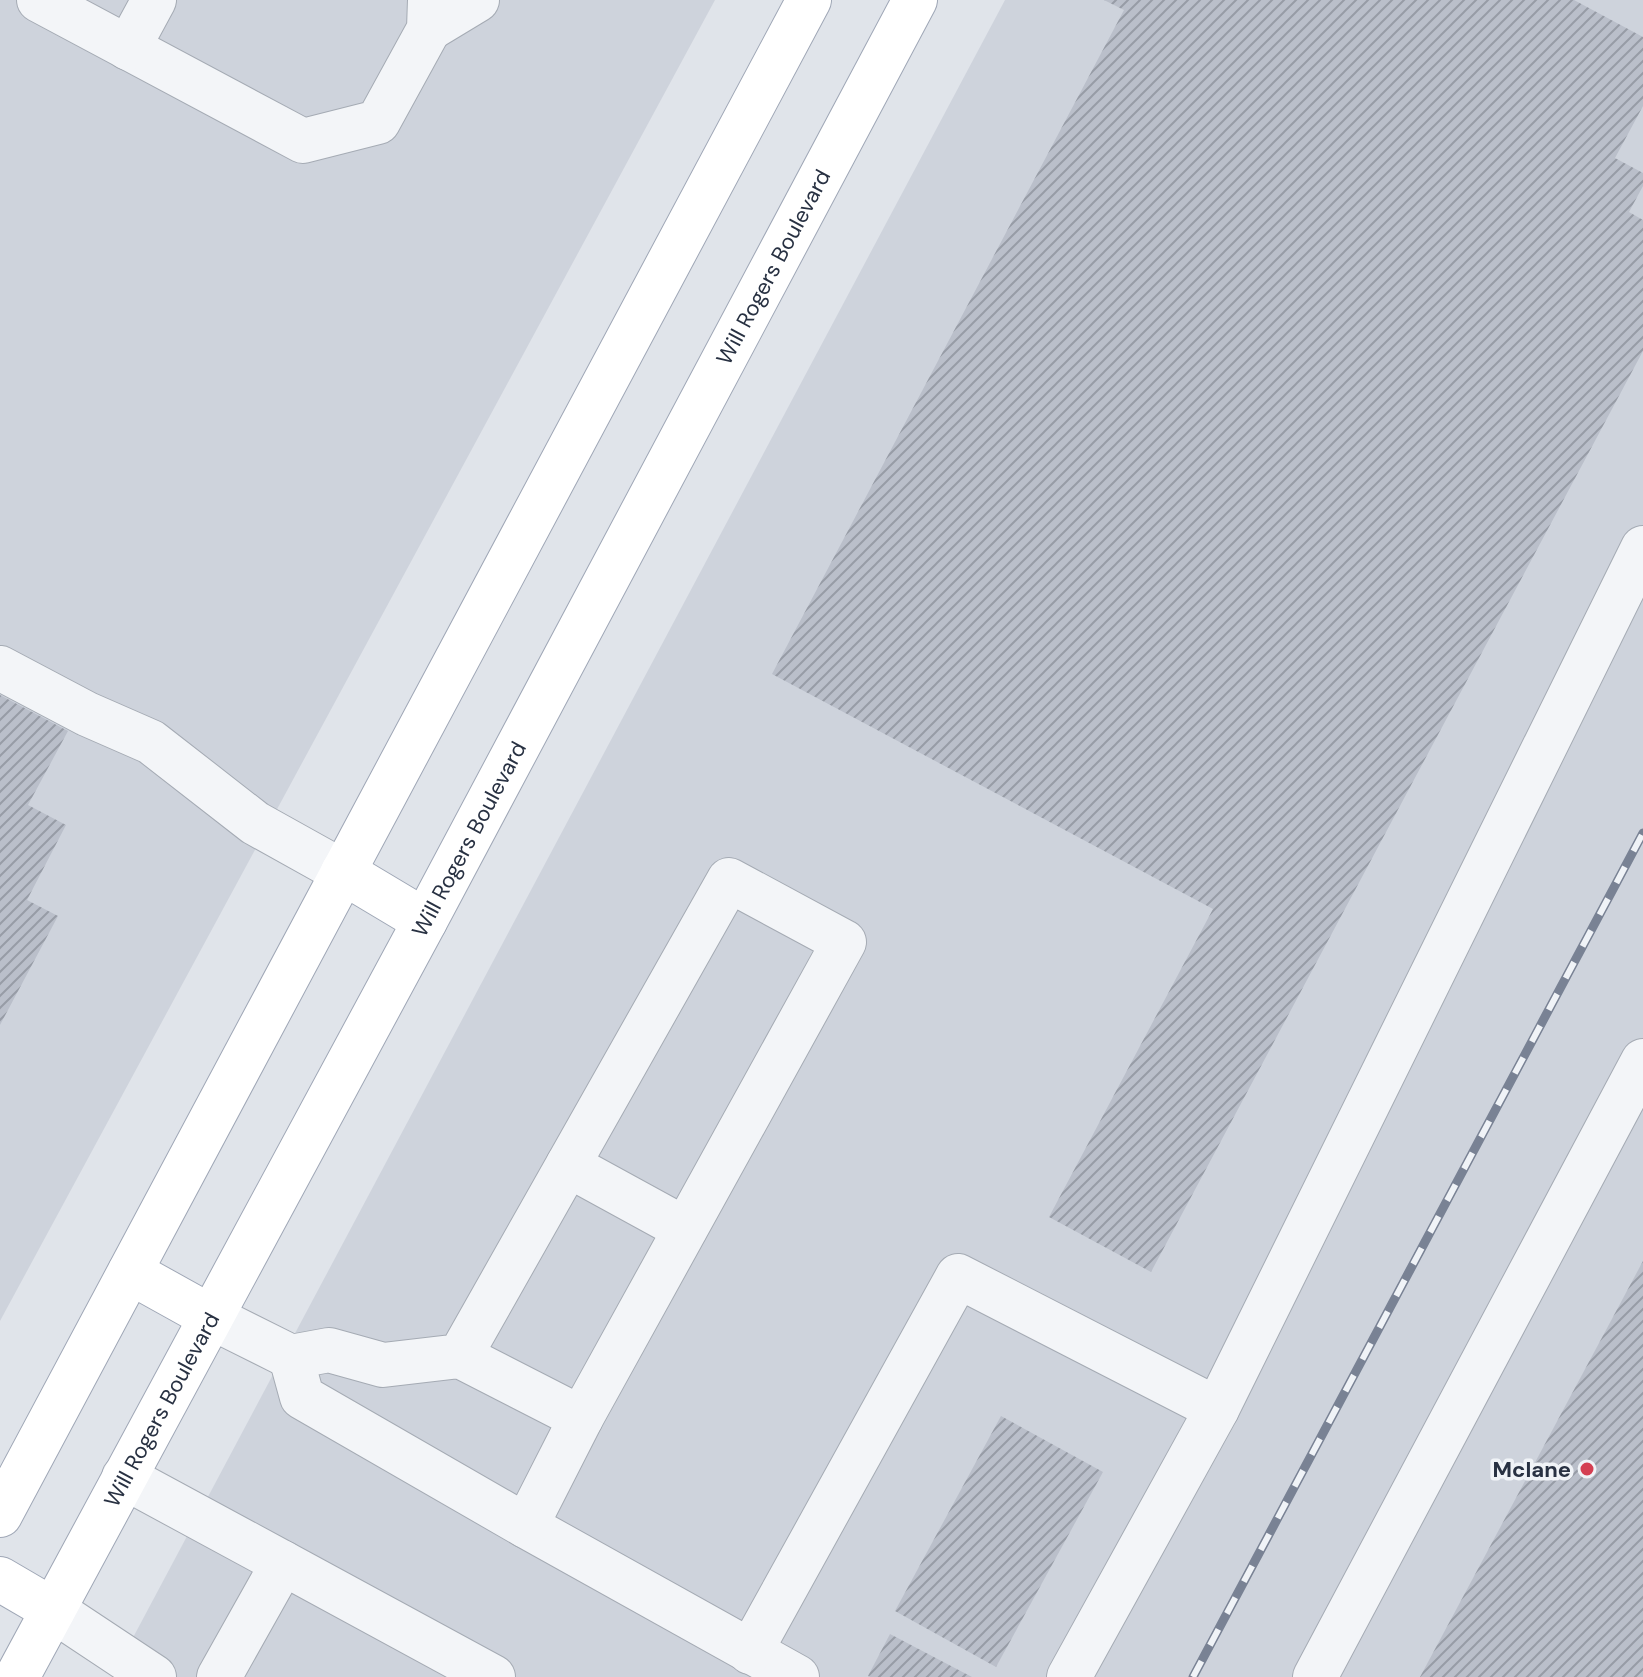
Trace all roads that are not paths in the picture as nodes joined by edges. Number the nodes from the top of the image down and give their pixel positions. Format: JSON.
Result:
{"nodes":[{"id":1,"x":39,"y":0,"type":"edge"},
{"id":2,"x":154,"y":0,"type":"edge"},
{"id":3,"x":477,"y":0,"type":"edge"},
{"id":4,"x":809,"y":0,"type":"edge"},
{"id":5,"x":915,"y":0,"type":"edge"},
{"id":6,"x":430,"y":14,"type":"edge"},
{"id":7,"x":128,"y":48,"type":"junction"},
{"id":8,"x":1643,"y":548,"type":"edge"},
{"id":9,"x":0,"y":668,"type":"edge"},
{"id":10,"x":343,"y":872,"type":"junction"},
{"id":11,"x":425,"y":921,"type":"junction"},
{"id":12,"x":1643,"y":1061,"type":"edge"},
{"id":13,"x":568,"y":1165,"type":"junction"},
{"id":14,"x":685,"y":1229,"type":"junction"},
{"id":15,"x":130,"y":1272,"type":"junction"},
{"id":16,"x":211,"y":1317,"type":"junction"},
{"id":17,"x":460,"y":1356,"type":"junction"},
{"id":18,"x":291,"y":1357,"type":"junction"},
{"id":19,"x":1217,"y":1409,"type":"junction"},
{"id":20,"x":581,"y":1418,"type":"junction"},
{"id":21,"x":124,"y":1477,"type":"junction"},
{"id":22,"x":0,"y":1515,"type":"edge"},
{"id":23,"x":526,"y":1526,"type":"junction"},
{"id":24,"x":283,"y":1563,"type":"junction"},
{"id":25,"x":0,"y":1579,"type":"edge"},
{"id":26,"x":53,"y":1610,"type":"junction"},
{"id":27,"x":750,"y":1652,"type":"junction"},
{"id":28,"x":17,"y":1677,"type":"edge"},
{"id":29,"x":154,"y":1677,"type":"edge"},
{"id":30,"x":219,"y":1677,"type":"edge"},
{"id":31,"x":493,"y":1677,"type":"edge"},
{"id":32,"x":797,"y":1677,"type":"edge"},
{"id":33,"x":1069,"y":1677,"type":"edge"},
{"id":34,"x":1315,"y":1677,"type":"edge"}],
"edges":[{"from":1,"to":7,"type":"lane"},
{"from":2,"to":7,"type":"lane"},
{"from":3,"to":6,"type":"lane"},
{"from":4,"to":10,"type":"main road"},
{"from":5,"to":11,"type":"main road","name":"Will Rogers Boulevard"},
{"from":6,"to":7,"type":"lane"},
{"from":8,"to":19,"type":"lane"},
{"from":9,"to":10,"type":"lane"},
{"from":10,"to":11,"type":"main road"},
{"from":10,"to":15,"type":"main road"},
{"from":11,"to":16,"type":"main road","name":"Will Rogers Boulevard"},
{"from":12,"to":34,"type":"lane"},
{"from":13,"to":14,"type":"lane"},
{"from":13,"to":14,"type":"lane"},
{"from":13,"to":17,"type":"lane"},
{"from":14,"to":20,"type":"lane"},
{"from":15,"to":16,"type":"main road"},
{"from":15,"to":22,"type":"main road"},
{"from":16,"to":18,"type":"lane"},
{"from":16,"to":21,"type":"main road","name":"Will Rogers Boulevard"},
{"from":17,"to":18,"type":"lane"},
{"from":17,"to":20,"type":"lane"},
{"from":18,"to":23,"type":"lane"},
{"from":19,"to":27,"type":"lane"},
{"from":19,"to":33,"type":"lane"},
{"from":20,"to":23,"type":"lane"},
{"from":21,"to":24,"type":"lane"},
{"from":21,"to":26,"type":"main road","name":"Will Rogers Boulevard"},
{"from":23,"to":27,"type":"lane"},
{"from":24,"to":30,"type":"lane"},
{"from":24,"to":31,"type":"lane"},
{"from":25,"to":26,"type":"main road"},
{"from":26,"to":28,"type":"main road","name":"Will Rogers Boulevard"},
{"from":26,"to":29,"type":"lane"},
{"from":27,"to":32,"type":"lane"}]}
